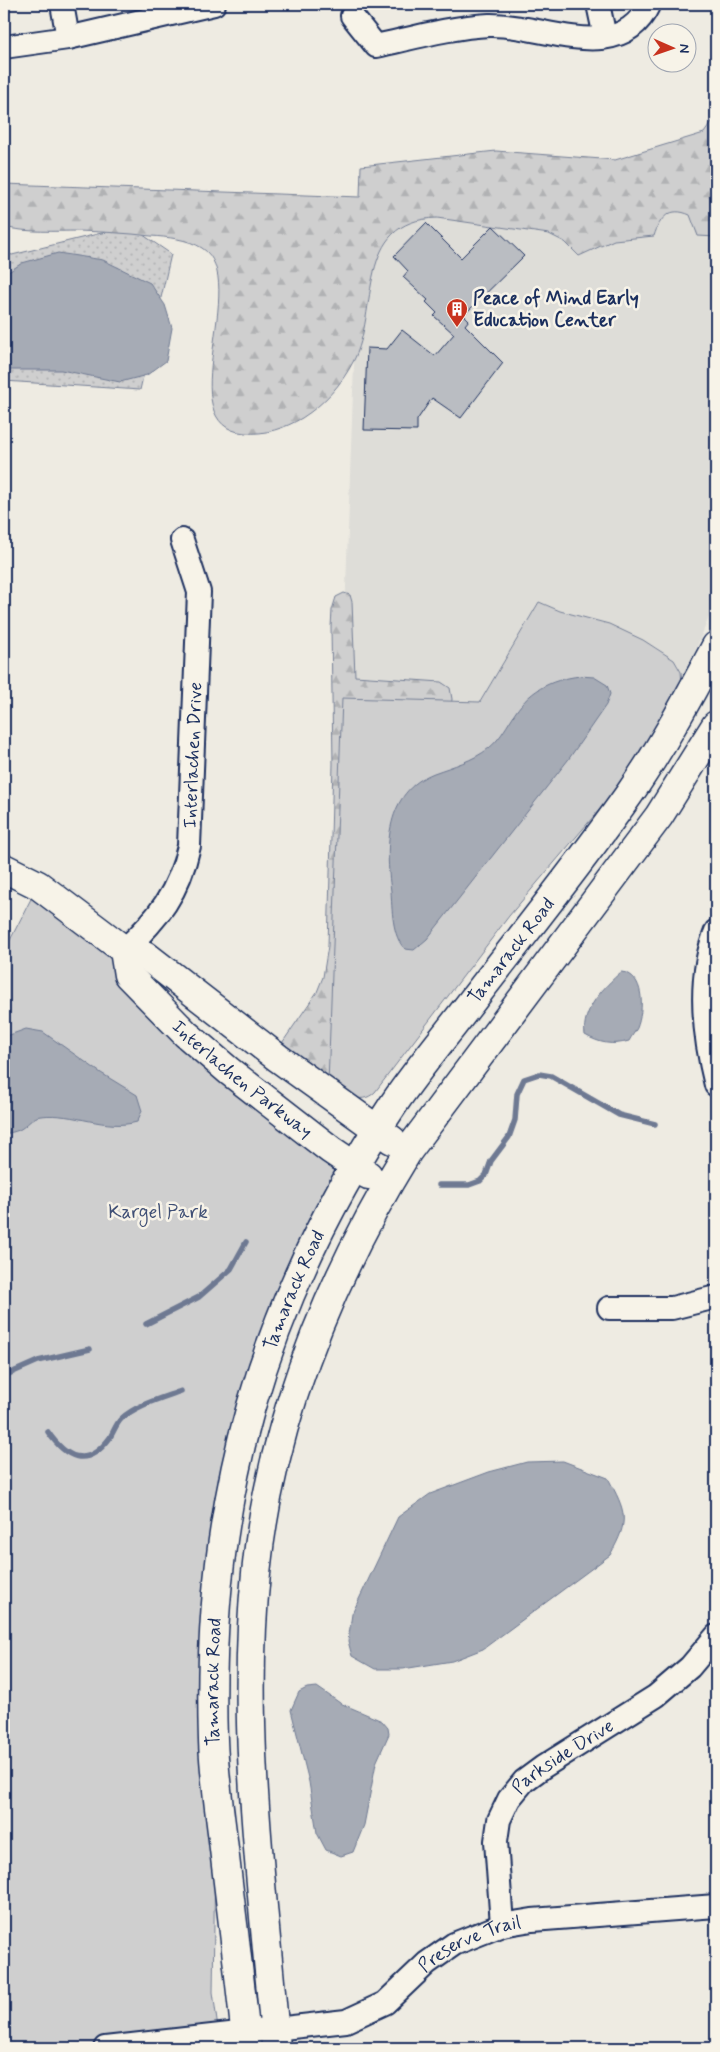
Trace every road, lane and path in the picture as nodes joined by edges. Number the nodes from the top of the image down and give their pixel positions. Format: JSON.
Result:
{"nodes":[{"id":1,"x":62,"y":4,"type":"edge"},
{"id":2,"x":214,"y":4,"type":"edge"},
{"id":3,"x":598,"y":4,"type":"edge"},
{"id":4,"x":649,"y":4,"type":"edge"},
{"id":5,"x":352,"y":16,"type":"dead end"},
{"id":6,"x":605,"y":37,"type":"junction"},
{"id":7,"x":68,"y":38,"type":"junction"},
{"id":8,"x":4,"y":47,"type":"edge"},
{"id":9,"x":182,"y":540,"type":"dead end"},
{"id":10,"x":716,"y":646,"type":"edge"},
{"id":11,"x":716,"y":725,"type":"edge"},
{"id":12,"x":4,"y":868,"type":"edge"},
{"id":13,"x":716,"y":931,"type":"edge"},
{"id":14,"x":124,"y":950,"type":"junction"},
{"id":15,"x":716,"y":1085,"type":"edge"},
{"id":16,"x":378,"y":1130,"type":"junction"},
{"id":17,"x":408,"y":1151,"type":"junction"},
{"id":18,"x":354,"y":1165,"type":"junction"},
{"id":19,"x":386,"y":1187,"type":"junction"},
{"id":20,"x":716,"y":1297,"type":"edge"},
{"id":21,"x":610,"y":1308,"type":"dead end"},
{"id":22,"x":716,"y":1636,"type":"edge"},
{"id":23,"x":716,"y":1906,"type":"edge"},
{"id":24,"x":502,"y":1925,"type":"junction"},
{"id":25,"x":275,"y":2039,"type":"edge"},
{"id":26,"x":246,"y":2041,"type":"edge"},
{"id":27,"x":105,"y":2048,"type":"edge"}],
"edges":[{"from":1,"to":7,"type":"street"},
{"from":2,"to":7,"type":"street"},
{"from":3,"to":6,"type":"street"},
{"from":4,"to":6,"type":"street"},
{"from":5,"to":6,"type":"street"},
{"from":7,"to":8,"type":"street"},
{"from":9,"to":14,"type":"street","name":"Interlachen Drive"},
{"from":10,"to":16,"type":"street","name":"Tamarack Road"},
{"from":11,"to":17,"type":"street","name":"Tamarack Road"},
{"from":12,"to":14,"type":"street","name":"Interlachen Parkway"},
{"from":13,"to":15,"type":"street"},
{"from":14,"to":16,"type":"street","name":"Interlachen Parkway"},
{"from":14,"to":18,"type":"street","name":"Interlachen Parkway"},
{"from":16,"to":17,"type":"street","name":"Interlachen Parkway"},
{"from":16,"to":18,"type":"street","name":"Tamarack Road"},
{"from":17,"to":19,"type":"street","name":"Tamarack Road"},
{"from":18,"to":19,"type":"street","name":"Interlachen Parkway"},
{"from":18,"to":26,"type":"street","name":"Tamarack Road"},
{"from":19,"to":25,"type":"street","name":"Tamarack Road"},
{"from":20,"to":21,"type":"street"},
{"from":22,"to":24,"type":"street","name":"Parkside Drive"},
{"from":23,"to":24,"type":"street","name":"Preserve Trail"},
{"from":24,"to":25,"type":"street","name":"Preserve Trail"},
{"from":25,"to":26,"type":"street","name":"Preserve Trail"},
{"from":26,"to":27,"type":"street","name":"Preserve Trail"}]}
